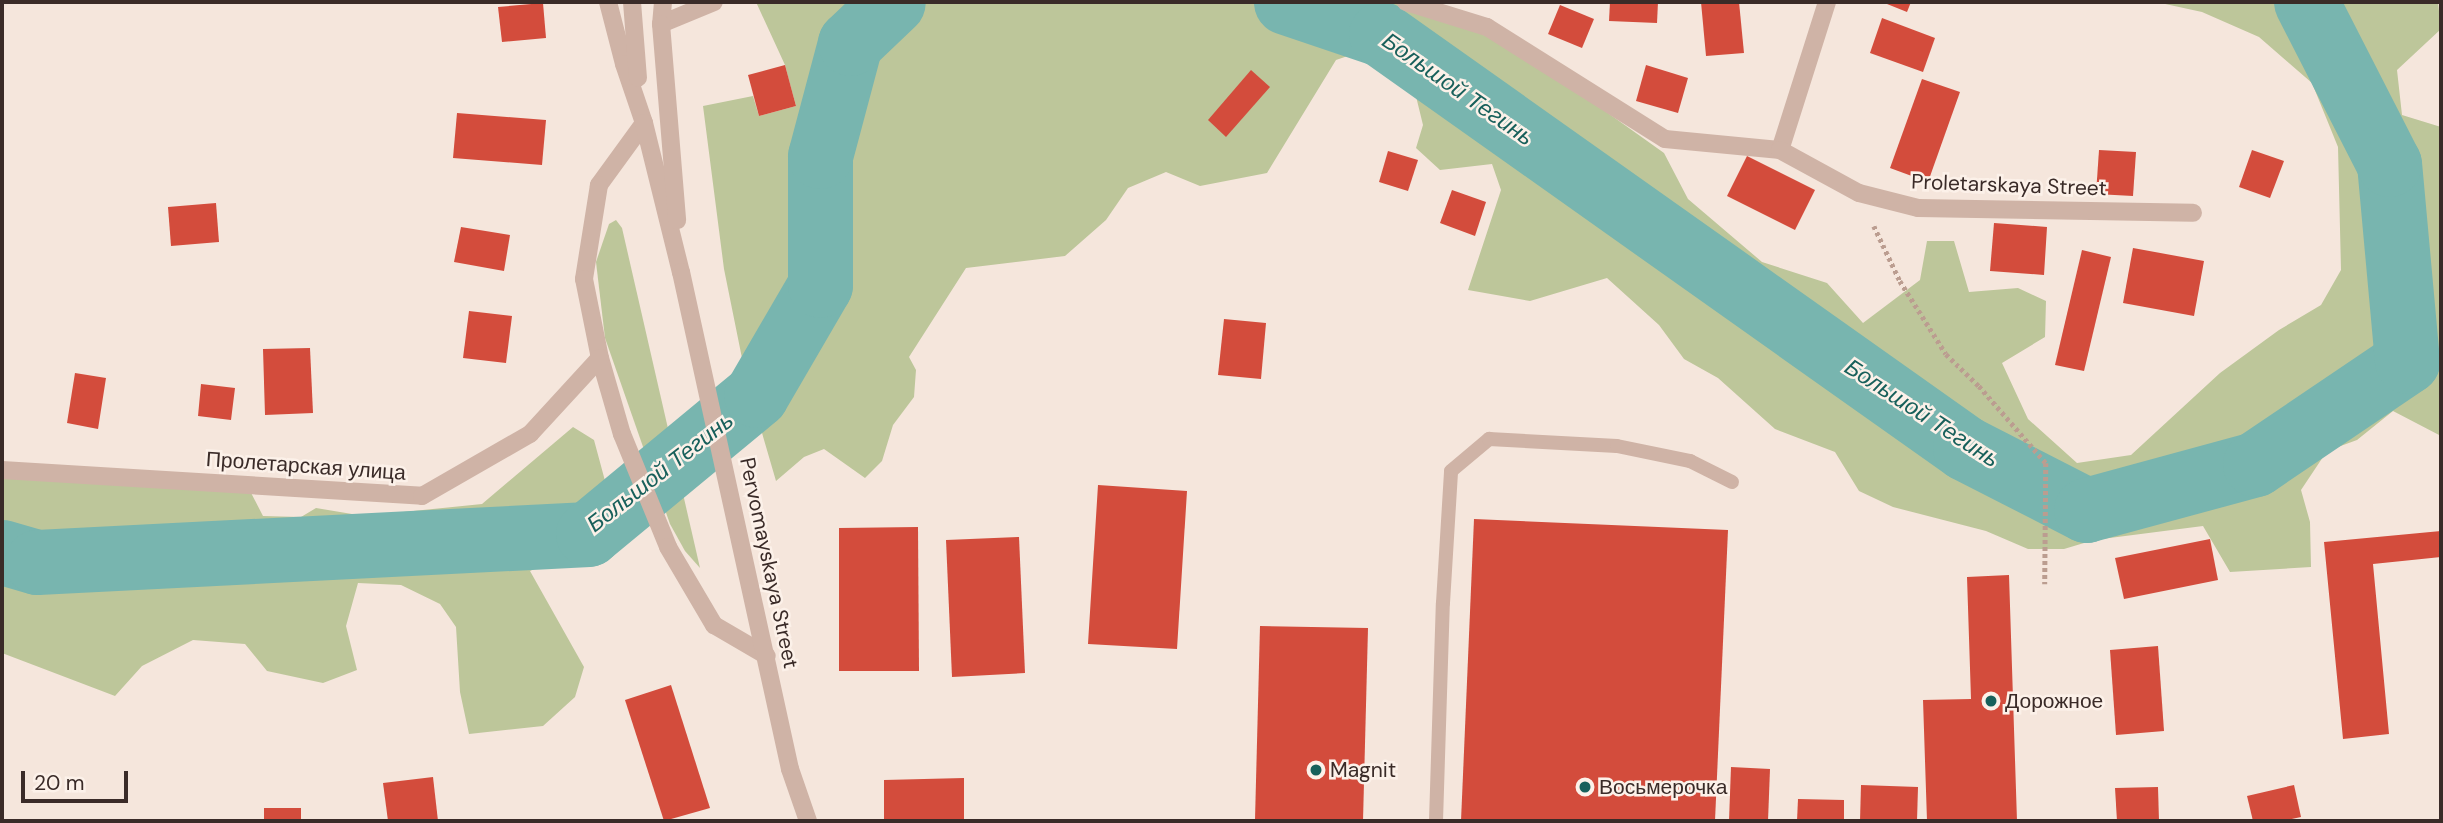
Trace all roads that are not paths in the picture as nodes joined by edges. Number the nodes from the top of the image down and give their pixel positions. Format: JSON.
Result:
{"nodes":[{"id":1,"x":608,"y":2,"type":"edge"},
{"id":2,"x":632,"y":2,"type":"edge"},
{"id":3,"x":663,"y":2,"type":"edge"},
{"id":4,"x":714,"y":2,"type":"edge"},
{"id":5,"x":1406,"y":2,"type":"edge"},
{"id":6,"x":1827,"y":2,"type":"edge"},
{"id":7,"x":661,"y":24,"type":"junction"},
{"id":8,"x":644,"y":123,"type":"junction"},
{"id":9,"x":1780,"y":150,"type":"junction"},
{"id":10,"x":2193,"y":213,"type":"dead end"},
{"id":11,"x":681,"y":272,"type":"junction"},
{"id":12,"x":600,"y":358,"type":"junction"},
{"id":13,"x":2,"y":470,"type":"edge"},
{"id":14,"x":1732,"y":482,"type":"dead end"},
{"id":15,"x":766,"y":656,"type":"junction"},
{"id":16,"x":808,"y":821,"type":"edge"},
{"id":17,"x":1436,"y":821,"type":"edge"}],
"edges":[{"from":1,"to":8,"type":"street","name":"Pervomayskaya Street"},
{"from":2,"to":8,"type":"street"},
{"from":3,"to":7,"type":"street","name":"Pervomayskaya Street"},
{"from":4,"to":7,"type":"street"},
{"from":5,"to":9,"type":"street"},
{"from":6,"to":9,"type":"street"},
{"from":7,"to":11,"type":"street","name":"Pervomayskaya Street"},
{"from":8,"to":11,"type":"street","name":"Pervomayskaya Street"},
{"from":8,"to":12,"type":"street"},
{"from":9,"to":10,"type":"street","name":"Proletarskaya Street"},
{"from":11,"to":15,"type":"street","name":"Pervomayskaya Street"},
{"from":12,"to":13,"type":"street","name":"Пролетарская улица"},
{"from":12,"to":15,"type":"street"},
{"from":14,"to":17,"type":"lane"},
{"from":15,"to":16,"type":"street","name":"Pervomayskaya Street"}]}
